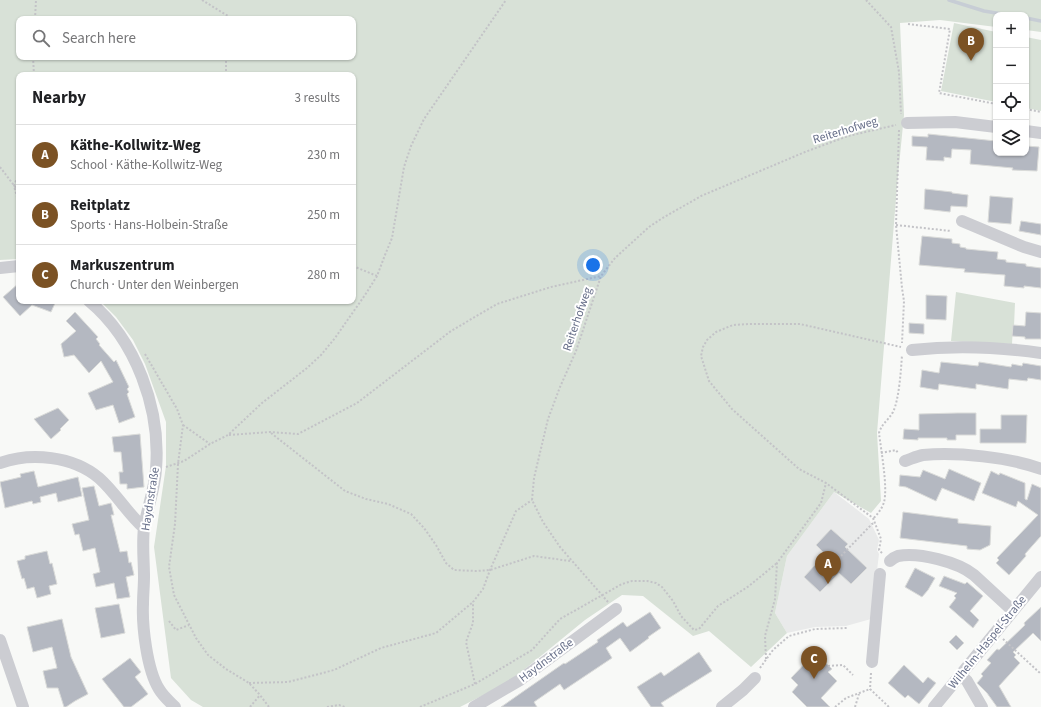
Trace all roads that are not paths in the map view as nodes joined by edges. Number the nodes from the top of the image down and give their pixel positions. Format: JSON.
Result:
{"nodes":[{"id":1,"x":904,"y":120,"type":"road end"},
{"id":2,"x":993,"y":127,"type":"edge"},
{"id":3,"x":1029,"y":132,"type":"edge"},
{"id":4,"x":1041,"y":134,"type":"edge"},
{"id":5,"x":962,"y":221,"type":"dead end"},
{"id":6,"x":1041,"y":252,"type":"edge"},
{"id":7,"x":16,"y":266,"type":"edge"},
{"id":8,"x":0,"y":268,"type":"edge"},
{"id":9,"x":92,"y":304,"type":"edge"},
{"id":10,"x":907,"y":349,"type":"road end"},
{"id":11,"x":1041,"y":354,"type":"edge"},
{"id":12,"x":905,"y":461,"type":"road end"},
{"id":13,"x":0,"y":463,"type":"edge"},
{"id":14,"x":1041,"y":469,"type":"edge"},
{"id":15,"x":144,"y":528,"type":"junction"},
{"id":16,"x":890,"y":561,"type":"road end"},
{"id":17,"x":880,"y":574,"type":"dead end"},
{"id":18,"x":1041,"y":577,"type":"edge"},
{"id":19,"x":616,"y":609,"type":"road end"},
{"id":20,"x":1012,"y":610,"type":"junction"},
{"id":21,"x":0,"y":640,"type":"edge"},
{"id":22,"x":872,"y":662,"type":"road end"},
{"id":23,"x":961,"y":675,"type":"junction"},
{"id":24,"x":755,"y":678,"type":"road end"},
{"id":25,"x":23,"y":707,"type":"edge"},
{"id":26,"x":175,"y":707,"type":"edge"},
{"id":27,"x":474,"y":707,"type":"edge"},
{"id":28,"x":722,"y":707,"type":"edge"},
{"id":29,"x":934,"y":707,"type":"edge"},
{"id":30,"x":982,"y":707,"type":"edge"}],
"edges":[{"from":1,"to":2,"type":"street"},
{"from":3,"to":4,"type":"street"},
{"from":5,"to":6,"type":"street"},
{"from":7,"to":8,"type":"street"},
{"from":9,"to":15,"type":"street","name":"Haydnstraße"},
{"from":10,"to":11,"type":"street"},
{"from":12,"to":14,"type":"street"},
{"from":13,"to":15,"type":"street"},
{"from":15,"to":26,"type":"street","name":"Haydnstraße"},
{"from":16,"to":20,"type":"street"},
{"from":17,"to":22,"type":"street"},
{"from":18,"to":20,"type":"street","name":"Wilhelm-Haspel-Straße"},
{"from":19,"to":27,"type":"street","name":"Haydnstraße"},
{"from":20,"to":23,"type":"street","name":"Wilhelm-Haspel-Straße"},
{"from":21,"to":25,"type":"street"},
{"from":23,"to":29,"type":"street","name":"Wilhelm-Haspel-Straße"},
{"from":23,"to":30,"type":"street"},
{"from":24,"to":28,"type":"street"}]}
